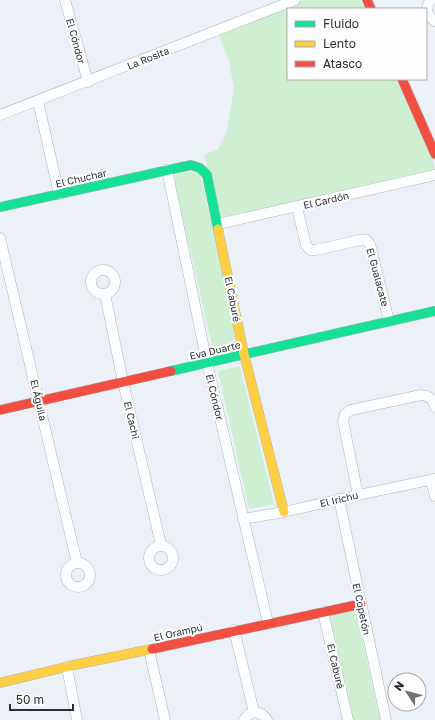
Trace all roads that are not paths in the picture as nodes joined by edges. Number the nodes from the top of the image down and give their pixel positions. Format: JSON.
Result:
{"nodes":[{"id":1,"x":65,"y":0,"type":"edge"},
{"id":2,"x":295,"y":0,"type":"edge"},
{"id":3,"x":431,"y":0,"type":"edge"},
{"id":4,"x":435,"y":20,"type":"edge"},
{"id":5,"x":402,"y":80,"type":"edge"},
{"id":6,"x":88,"y":82,"type":"junction"},
{"id":7,"x":38,"y":101,"type":"junction"},
{"id":8,"x":0,"y":115,"type":"edge"},
{"id":9,"x":434,"y":150,"type":"edge"},
{"id":10,"x":167,"y":170,"type":"junction"},
{"id":11,"x":435,"y":176,"type":"edge"},
{"id":12,"x":59,"y":194,"type":"junction"},
{"id":13,"x":0,"y":207,"type":"edge"},
{"id":14,"x":297,"y":207,"type":"junction"},
{"id":15,"x":218,"y":224,"type":"junction"},
{"id":16,"x":0,"y":238,"type":"edge"},
{"id":17,"x":105,"y":294,"type":"dead end"},
{"id":18,"x":435,"y":310,"type":"edge"},
{"id":19,"x":389,"y":321,"type":"junction"},
{"id":20,"x":244,"y":354,"type":"junction"},
{"id":21,"x":207,"y":363,"type":"junction"},
{"id":22,"x":123,"y":382,"type":"junction"},
{"id":23,"x":39,"y":401,"type":"junction"},
{"id":24,"x":435,"y":407,"type":"edge"},
{"id":25,"x":0,"y":410,"type":"edge"},
{"id":26,"x":433,"y":480,"type":"edge"},
{"id":27,"x":358,"y":495,"type":"junction"},
{"id":28,"x":435,"y":496,"type":"edge"},
{"id":29,"x":339,"y":499,"type":"junction"},
{"id":30,"x":284,"y":512,"type":"junction"},
{"id":31,"x":243,"y":519,"type":"junction"},
{"id":32,"x":161,"y":545,"type":"dead end"},
{"id":33,"x":77,"y":563,"type":"dead end"},
{"id":34,"x":361,"y":604,"type":"junction"},
{"id":35,"x":323,"y":612,"type":"junction"},
{"id":36,"x":268,"y":623,"type":"junction"},
{"id":37,"x":234,"y":630,"type":"junction"},
{"id":38,"x":148,"y":650,"type":"junction"},
{"id":39,"x":67,"y":667,"type":"junction"},
{"id":40,"x":0,"y":683,"type":"edge"},
{"id":41,"x":254,"y":712,"type":"junction"},
{"id":42,"x":77,"y":720,"type":"edge"},
{"id":43,"x":165,"y":720,"type":"edge"},
{"id":44,"x":244,"y":720,"type":"edge"},
{"id":45,"x":267,"y":720,"type":"edge"},
{"id":46,"x":348,"y":720,"type":"edge"},
{"id":47,"x":386,"y":720,"type":"edge"}],
"edges":[{"from":1,"to":6,"type":"street","name":"El Cóndor"},
{"from":2,"to":6,"type":"street","name":"La Rosita"},
{"from":3,"to":4,"type":"street"},
{"from":5,"to":9,"type":"street"},
{"from":6,"to":7,"type":"street","name":"La Rosita"},
{"from":7,"to":8,"type":"street","name":"La Rosita"},
{"from":7,"to":12,"type":"street"},
{"from":10,"to":12,"type":"street","name":"El Chuchar"},
{"from":10,"to":15,"type":"street","name":"El Caburé"},
{"from":10,"to":21,"type":"street","name":"El Cóndor"},
{"from":11,"to":14,"type":"street","name":"El Cardón"},
{"from":12,"to":13,"type":"street","name":"El Chuchar"},
{"from":14,"to":15,"type":"street","name":"El Cardón"},
{"from":14,"to":19,"type":"street","name":"El Gualacate"},
{"from":15,"to":20,"type":"street","name":"El Caburé"},
{"from":16,"to":23,"type":"street","name":"El Águila"},
{"from":17,"to":22,"type":"street","name":"El Cachi"},
{"from":18,"to":19,"type":"street","name":"Eva Duarte"},
{"from":19,"to":20,"type":"street","name":"Eva Duarte"},
{"from":20,"to":21,"type":"street","name":"Eva Duarte"},
{"from":20,"to":30,"type":"street","name":"El Caburé"},
{"from":21,"to":22,"type":"street","name":"Eva Duarte"},
{"from":21,"to":31,"type":"street","name":"El Cóndor"},
{"from":22,"to":23,"type":"street","name":"Eva Duarte"},
{"from":22,"to":32,"type":"street","name":"El Cachi"},
{"from":23,"to":25,"type":"street","name":"Eva Duarte"},
{"from":23,"to":33,"type":"street","name":"El Águila"},
{"from":24,"to":27,"type":"street"},
{"from":26,"to":27,"type":"street","name":"El Irichu"},
{"from":26,"to":28,"type":"street"},
{"from":27,"to":29,"type":"street","name":"El Irichu"},
{"from":29,"to":30,"type":"street","name":"El Irichu"},
{"from":29,"to":34,"type":"street","name":"El Copetón"},
{"from":30,"to":31,"type":"street","name":"El Irichu"},
{"from":31,"to":36,"type":"street","name":"El Cóndor"},
{"from":34,"to":35,"type":"street","name":"El Orampú"},
{"from":34,"to":47,"type":"street","name":"El Copetón"},
{"from":35,"to":36,"type":"street","name":"El Orampú"},
{"from":35,"to":46,"type":"street","name":"El Caburé"},
{"from":36,"to":37,"type":"street","name":"El Orampú"},
{"from":37,"to":38,"type":"street","name":"El Orampú"},
{"from":37,"to":41,"type":"street"},
{"from":38,"to":39,"type":"street","name":"El Orampú"},
{"from":38,"to":43,"type":"street"},
{"from":39,"to":40,"type":"street","name":"El Orampú"},
{"from":39,"to":42,"type":"street"},
{"from":41,"to":44,"type":"street"},
{"from":41,"to":45,"type":"street"}]}
